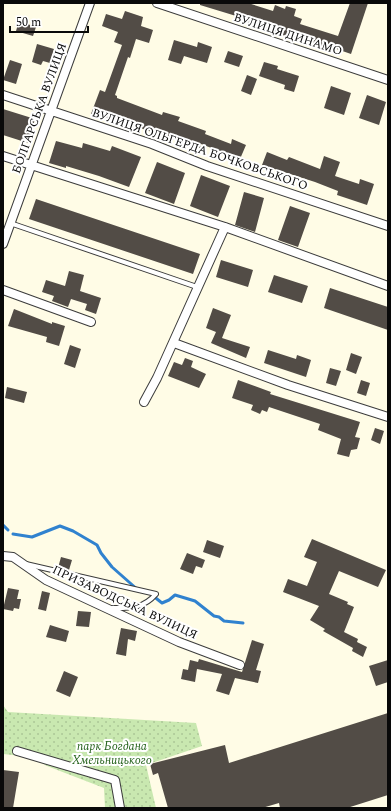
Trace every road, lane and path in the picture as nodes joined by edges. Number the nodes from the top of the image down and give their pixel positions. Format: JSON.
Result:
{"nodes":[{"id":1,"x":90,"y":3,"type":"edge"},
{"id":2,"x":157,"y":3,"type":"edge"},
{"id":3,"x":388,"y":80,"type":"edge"},
{"id":4,"x":3,"y":95,"type":"edge"},
{"id":5,"x":51,"y":109,"type":"junction"},
{"id":6,"x":3,"y":156,"type":"edge"},
{"id":7,"x":31,"y":164,"type":"junction"},
{"id":8,"x":10,"y":223,"type":"junction"},
{"id":9,"x":388,"y":226,"type":"edge"},
{"id":10,"x":225,"y":227,"type":"junction"},
{"id":11,"x":3,"y":244,"type":"edge"},
{"id":12,"x":388,"y":286,"type":"edge"},
{"id":13,"x":198,"y":287,"type":"junction"},
{"id":14,"x":3,"y":290,"type":"edge"},
{"id":15,"x":91,"y":322,"type":"dead end"},
{"id":16,"x":174,"y":342,"type":"junction"},
{"id":17,"x":144,"y":402,"type":"dead end"},
{"id":18,"x":388,"y":417,"type":"edge"},
{"id":19,"x":3,"y":556,"type":"edge"},
{"id":20,"x":20,"y":562,"type":"junction"},
{"id":21,"x":108,"y":608,"type":"junction"},
{"id":22,"x":240,"y":665,"type":"dead end"},
{"id":23,"x":17,"y":751,"type":"dead end"},
{"id":24,"x":120,"y":808,"type":"edge"}],
"edges":[{"from":1,"to":5,"type":"street","name":"БОЛГАРСЬКА ВУЛИЦЯ"},
{"from":2,"to":3,"type":"street","name":"ВУЛИЦЯ ДИНАМО"},
{"from":4,"to":5,"type":"street","name":"ВУЛИЦЯ ОЛЬГЕРДА БОЧКОВСЬКОГО"},
{"from":5,"to":7,"type":"street","name":"БОЛГАРСЬКА ВУЛИЦЯ"},
{"from":5,"to":9,"type":"street","name":"ВУЛИЦЯ ОЛЬГЕРДА БОЧКОВСЬКОГО"},
{"from":6,"to":7,"type":"street"},
{"from":7,"to":8,"type":"street","name":"БОЛГАРСЬКА ВУЛИЦЯ"},
{"from":7,"to":10,"type":"street"},
{"from":8,"to":11,"type":"street","name":"БОЛГАРСЬКА ВУЛИЦЯ"},
{"from":8,"to":13,"type":"lane"},
{"from":10,"to":12,"type":"street"},
{"from":10,"to":13,"type":"street"},
{"from":13,"to":16,"type":"street"},
{"from":14,"to":15,"type":"street"},
{"from":16,"to":17,"type":"street"},
{"from":16,"to":18,"type":"street"},
{"from":19,"to":20,"type":"street","name":"ПРИЗАВОДСЬКА ВУЛИЦЯ"},
{"from":20,"to":21,"type":"street","name":"ПРИЗАВОДСЬКА ВУЛИЦЯ"},
{"from":20,"to":21,"type":"lane"},
{"from":21,"to":22,"type":"street","name":"ПРИЗАВОДСЬКА ВУЛИЦЯ"},
{"from":23,"to":24,"type":"street"}]}
